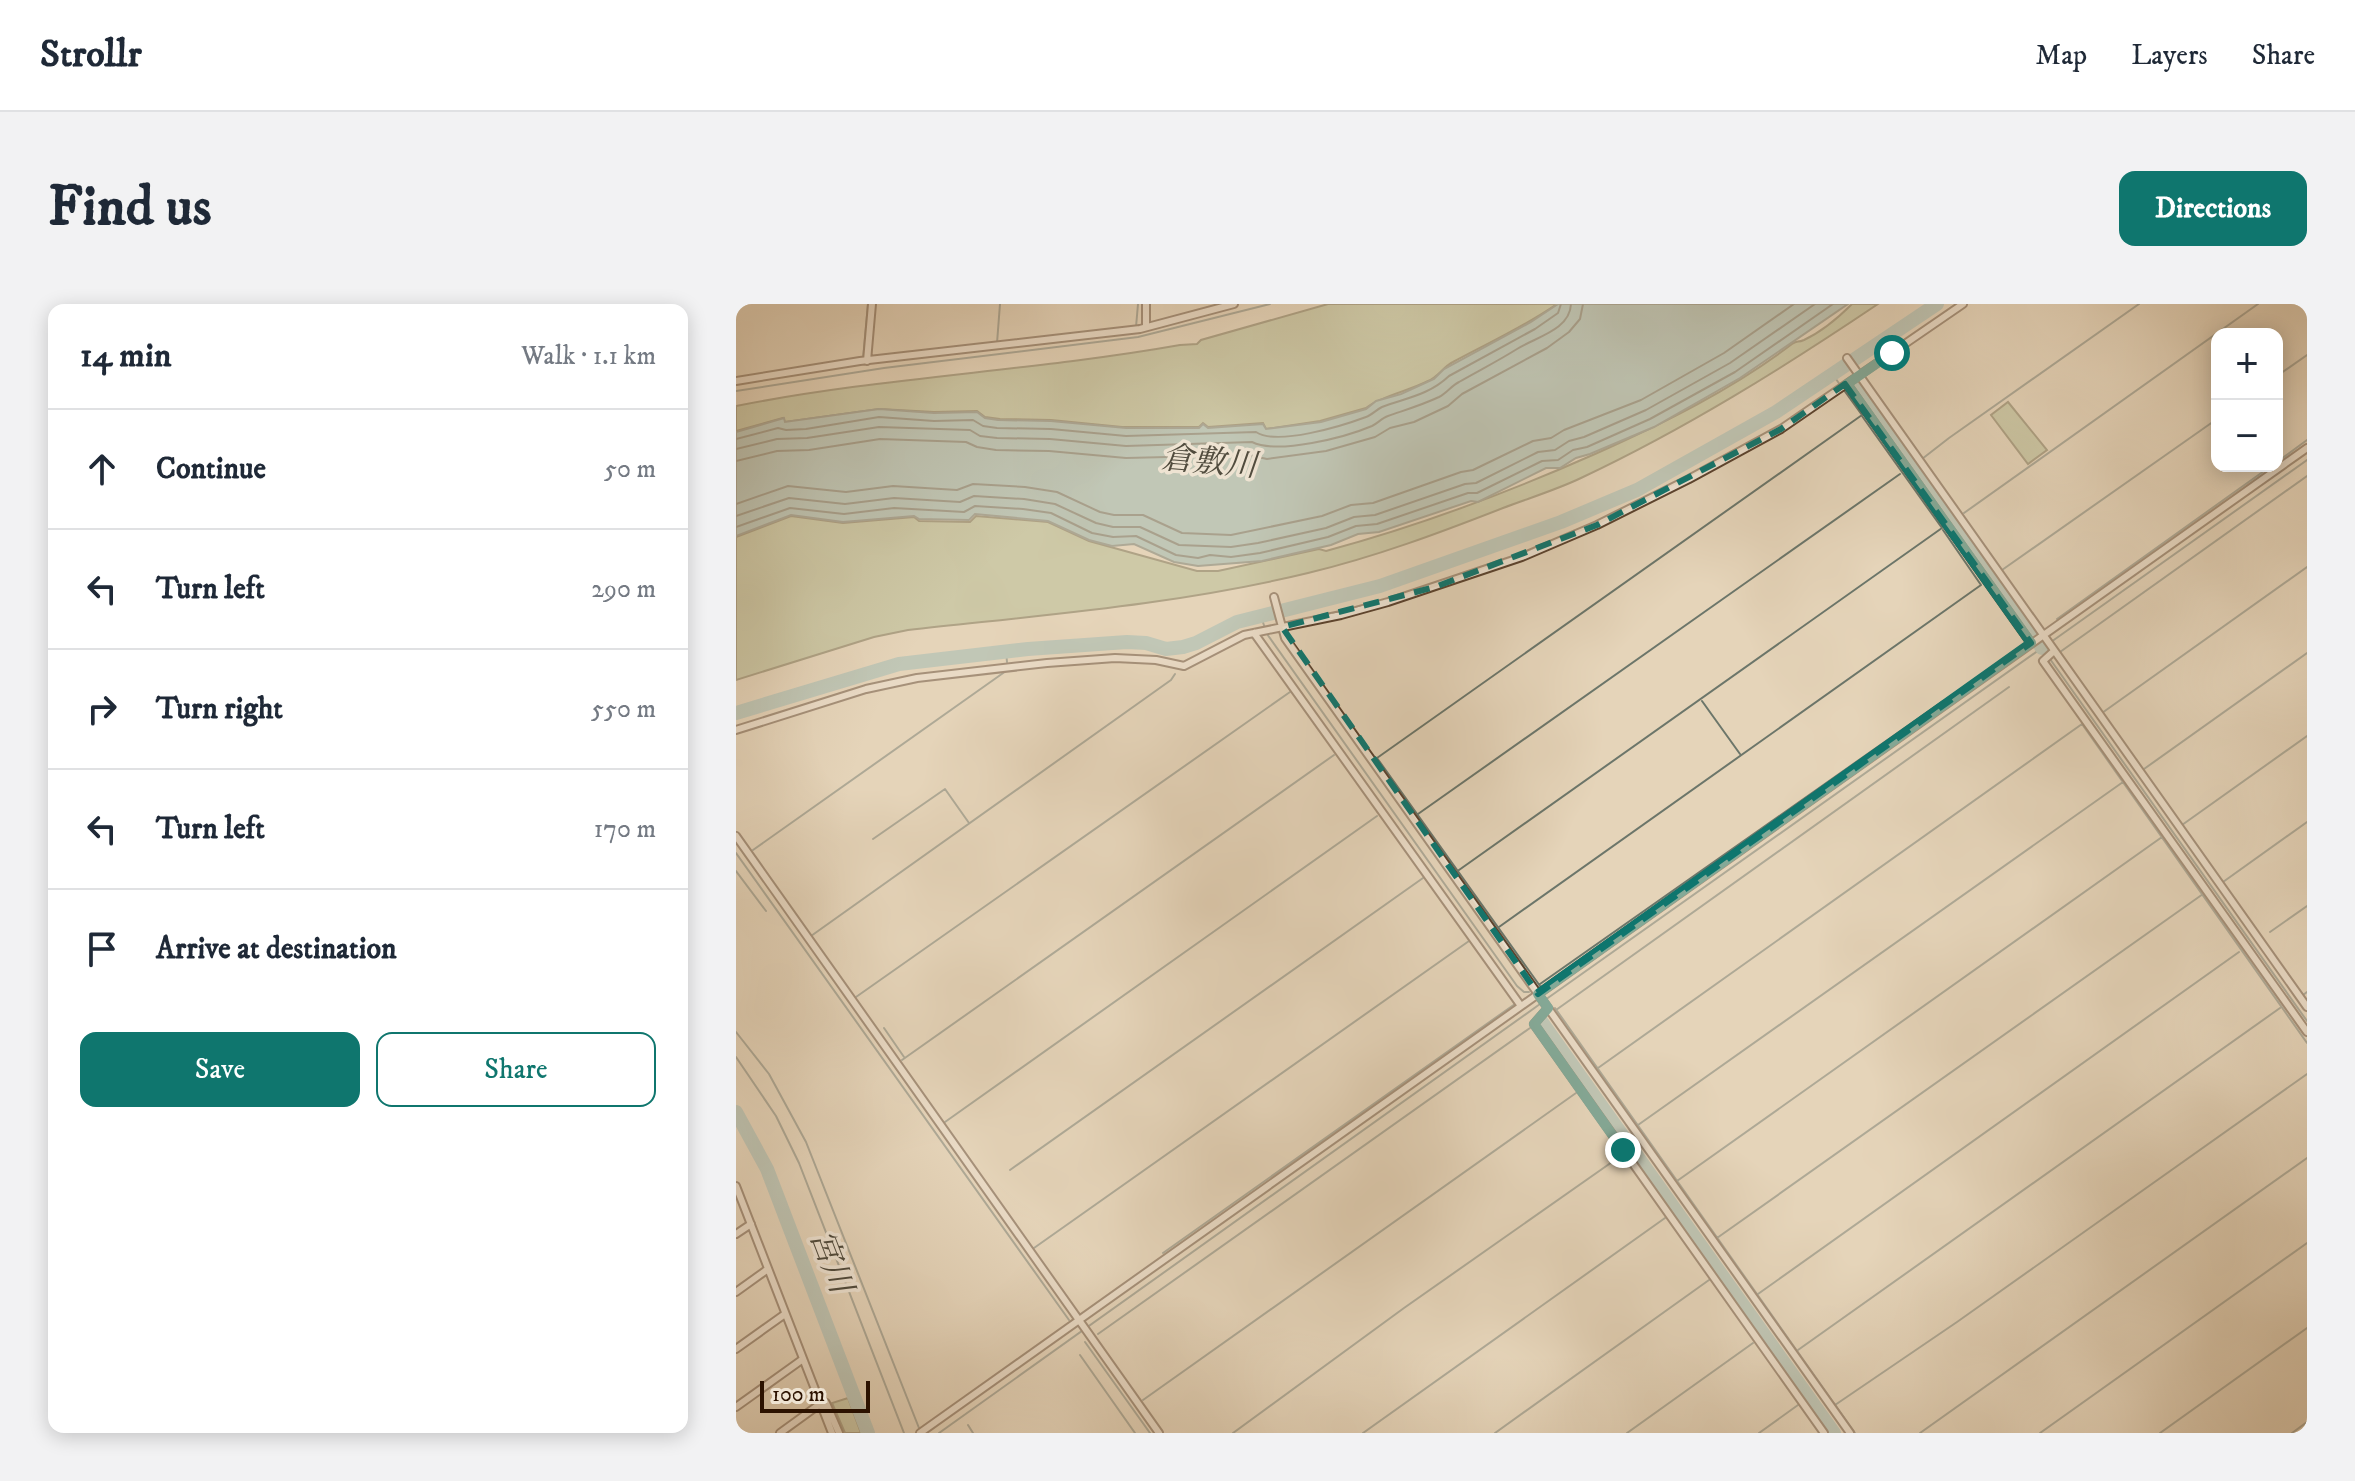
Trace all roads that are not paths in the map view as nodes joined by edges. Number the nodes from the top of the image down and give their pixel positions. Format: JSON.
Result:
{"nodes":[{"id":1,"x":872,"y":304,"type":"edge"},
{"id":2,"x":1146,"y":304,"type":"edge"},
{"id":3,"x":1234,"y":304,"type":"edge"},
{"id":4,"x":1963,"y":304,"type":"edge"},
{"id":5,"x":1140,"y":328,"type":"junction"},
{"id":6,"x":1847,"y":358,"type":"dead end"},
{"id":7,"x":864,"y":361,"type":"junction"},
{"id":8,"x":1857,"y":372,"type":"junction"},
{"id":9,"x":736,"y":381,"type":"edge"},
{"id":10,"x":1843,"y":385,"type":"junction"},
{"id":11,"x":2307,"y":448,"type":"edge"},
{"id":12,"x":1275,"y":600,"type":"dead end"},
{"id":13,"x":1281,"y":625,"type":"junction"},
{"id":14,"x":1258,"y":633,"type":"junction"},
{"id":15,"x":2050,"y":642,"type":"junction"},
{"id":16,"x":2031,"y":643,"type":"junction"},
{"id":17,"x":736,"y":730,"type":"edge"},
{"id":18,"x":736,"y":836,"type":"edge"},
{"id":19,"x":1543,"y":1001,"type":"junction"},
{"id":20,"x":1521,"y":1006,"type":"junction"},
{"id":21,"x":2307,"y":1007,"type":"edge"},
{"id":22,"x":2307,"y":1032,"type":"edge"},
{"id":23,"x":736,"y":1186,"type":"edge"},
{"id":24,"x":751,"y":1224,"type":"junction"},
{"id":25,"x":736,"y":1234,"type":"edge"},
{"id":26,"x":768,"y":1269,"type":"junction"},
{"id":27,"x":736,"y":1292,"type":"edge"},
{"id":28,"x":785,"y":1314,"type":"junction"},
{"id":29,"x":1083,"y":1324,"type":"junction"},
{"id":30,"x":736,"y":1349,"type":"edge"},
{"id":31,"x":803,"y":1359,"type":"junction"},
{"id":32,"x":820,"y":1404,"type":"junction"},
{"id":33,"x":736,"y":1407,"type":"edge"},
{"id":34,"x":780,"y":1433,"type":"edge"},
{"id":35,"x":832,"y":1433,"type":"edge"},
{"id":36,"x":839,"y":1433,"type":"edge"},
{"id":37,"x":920,"y":1433,"type":"edge"},
{"id":38,"x":1159,"y":1433,"type":"edge"},
{"id":39,"x":1824,"y":1433,"type":"edge"},
{"id":40,"x":1850,"y":1433,"type":"edge"}],
"edges":[{"from":1,"to":7,"type":"street"},
{"from":2,"to":5,"type":"street"},
{"from":3,"to":5,"type":"street"},
{"from":4,"to":8,"type":"street"},
{"from":5,"to":7,"type":"street"},
{"from":6,"to":8,"type":"street"},
{"from":7,"to":9,"type":"street"},
{"from":8,"to":10,"type":"street"},
{"from":8,"to":15,"type":"street"},
{"from":10,"to":13,"type":"street"},
{"from":10,"to":16,"type":"street"},
{"from":11,"to":15,"type":"street"},
{"from":12,"to":13,"type":"street"},
{"from":13,"to":14,"type":"street"},
{"from":13,"to":19,"type":"street"},
{"from":14,"to":17,"type":"street"},
{"from":14,"to":20,"type":"street"},
{"from":15,"to":16,"type":"street"},
{"from":15,"to":21,"type":"street"},
{"from":15,"to":22,"type":"street"},
{"from":16,"to":19,"type":"street"},
{"from":18,"to":29,"type":"street"},
{"from":19,"to":20,"type":"street"},
{"from":19,"to":39,"type":"street"},
{"from":19,"to":40,"type":"street"},
{"from":20,"to":29,"type":"street"},
{"from":23,"to":24,"type":"street"},
{"from":24,"to":25,"type":"street"},
{"from":24,"to":26,"type":"street"},
{"from":26,"to":27,"type":"street"},
{"from":26,"to":28,"type":"street"},
{"from":28,"to":30,"type":"street"},
{"from":28,"to":31,"type":"street"},
{"from":29,"to":37,"type":"street"},
{"from":29,"to":38,"type":"street"},
{"from":31,"to":32,"type":"street"},
{"from":31,"to":33,"type":"street"},
{"from":32,"to":34,"type":"street"},
{"from":32,"to":35,"type":"street"},
{"from":32,"to":36,"type":"street"}]}
